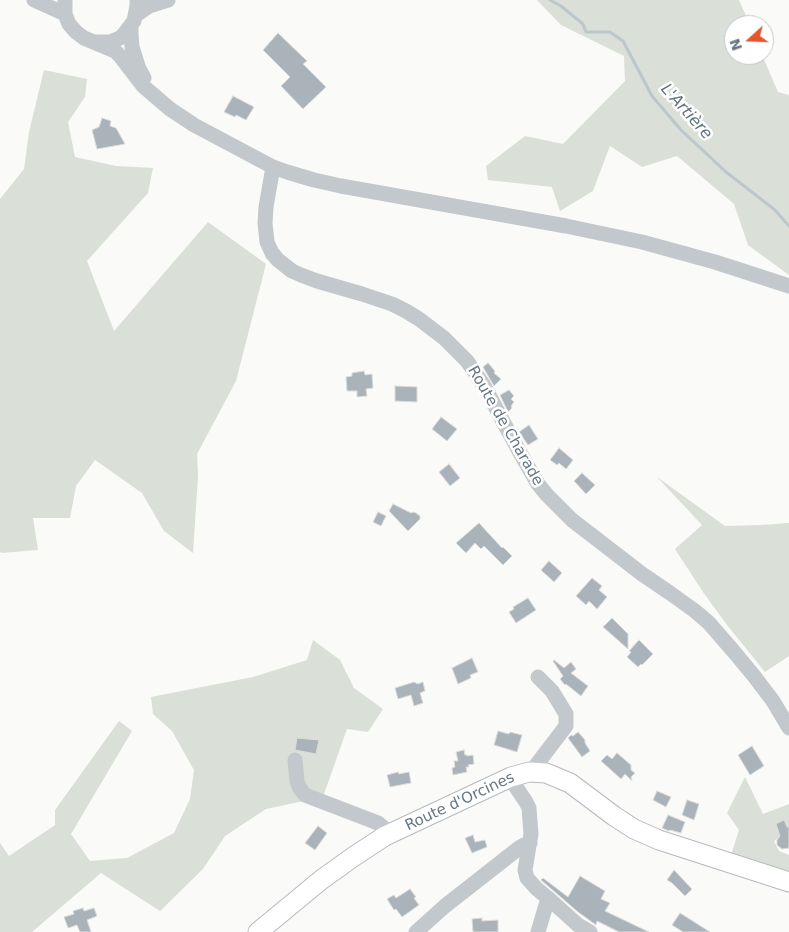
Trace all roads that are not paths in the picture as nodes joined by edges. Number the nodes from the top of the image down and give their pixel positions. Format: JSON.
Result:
{"nodes":[{"id":1,"x":34,"y":0,"type":"edge"},
{"id":2,"x":168,"y":0,"type":"edge"},
{"id":3,"x":65,"y":7,"type":"edge"},
{"id":4,"x":135,"y":14,"type":"edge"},
{"id":5,"x":94,"y":42,"type":"junction"},
{"id":6,"x":157,"y":98,"type":"junction"},
{"id":7,"x":273,"y":167,"type":"junction"},
{"id":8,"x":789,"y":286,"type":"edge"},
{"id":9,"x":538,"y":677,"type":"dead end"},
{"id":10,"x":789,"y":728,"type":"edge"},
{"id":11,"x":295,"y":760,"type":"dead end"},
{"id":12,"x":536,"y":772,"type":"junction"},
{"id":13,"x":512,"y":777,"type":"junction"},
{"id":14,"x":388,"y":835,"type":"junction"},
{"id":15,"x":530,"y":844,"type":"junction"},
{"id":16,"x":789,"y":882,"type":"edge"},
{"id":17,"x":548,"y":898,"type":"junction"},
{"id":18,"x":258,"y":932,"type":"edge"},
{"id":19,"x":416,"y":932,"type":"edge"},
{"id":20,"x":538,"y":932,"type":"edge"},
{"id":21,"x":590,"y":932,"type":"edge"}],
"edges":[{"from":1,"to":3,"type":"street"},
{"from":2,"to":4,"type":"street"},
{"from":3,"to":5,"type":"street"},
{"from":4,"to":5,"type":"street"},
{"from":4,"to":6,"type":"street"},
{"from":5,"to":6,"type":"street"},
{"from":6,"to":7,"type":"street"},
{"from":7,"to":8,"type":"street"},
{"from":7,"to":10,"type":"street","name":"Route de Charade"},
{"from":9,"to":12,"type":"street"},
{"from":11,"to":14,"type":"street"},
{"from":12,"to":13,"type":"main road","name":"Route d'Orcines"},
{"from":12,"to":16,"type":"main road","name":"Route d'Orcines"},
{"from":13,"to":14,"type":"main road","name":"Route d'Orcines"},
{"from":13,"to":15,"type":"street"},
{"from":14,"to":18,"type":"main road","name":"Route d'Orcines"},
{"from":15,"to":17,"type":"street"},
{"from":15,"to":19,"type":"street"},
{"from":17,"to":20,"type":"street"},
{"from":17,"to":21,"type":"street"}]}
